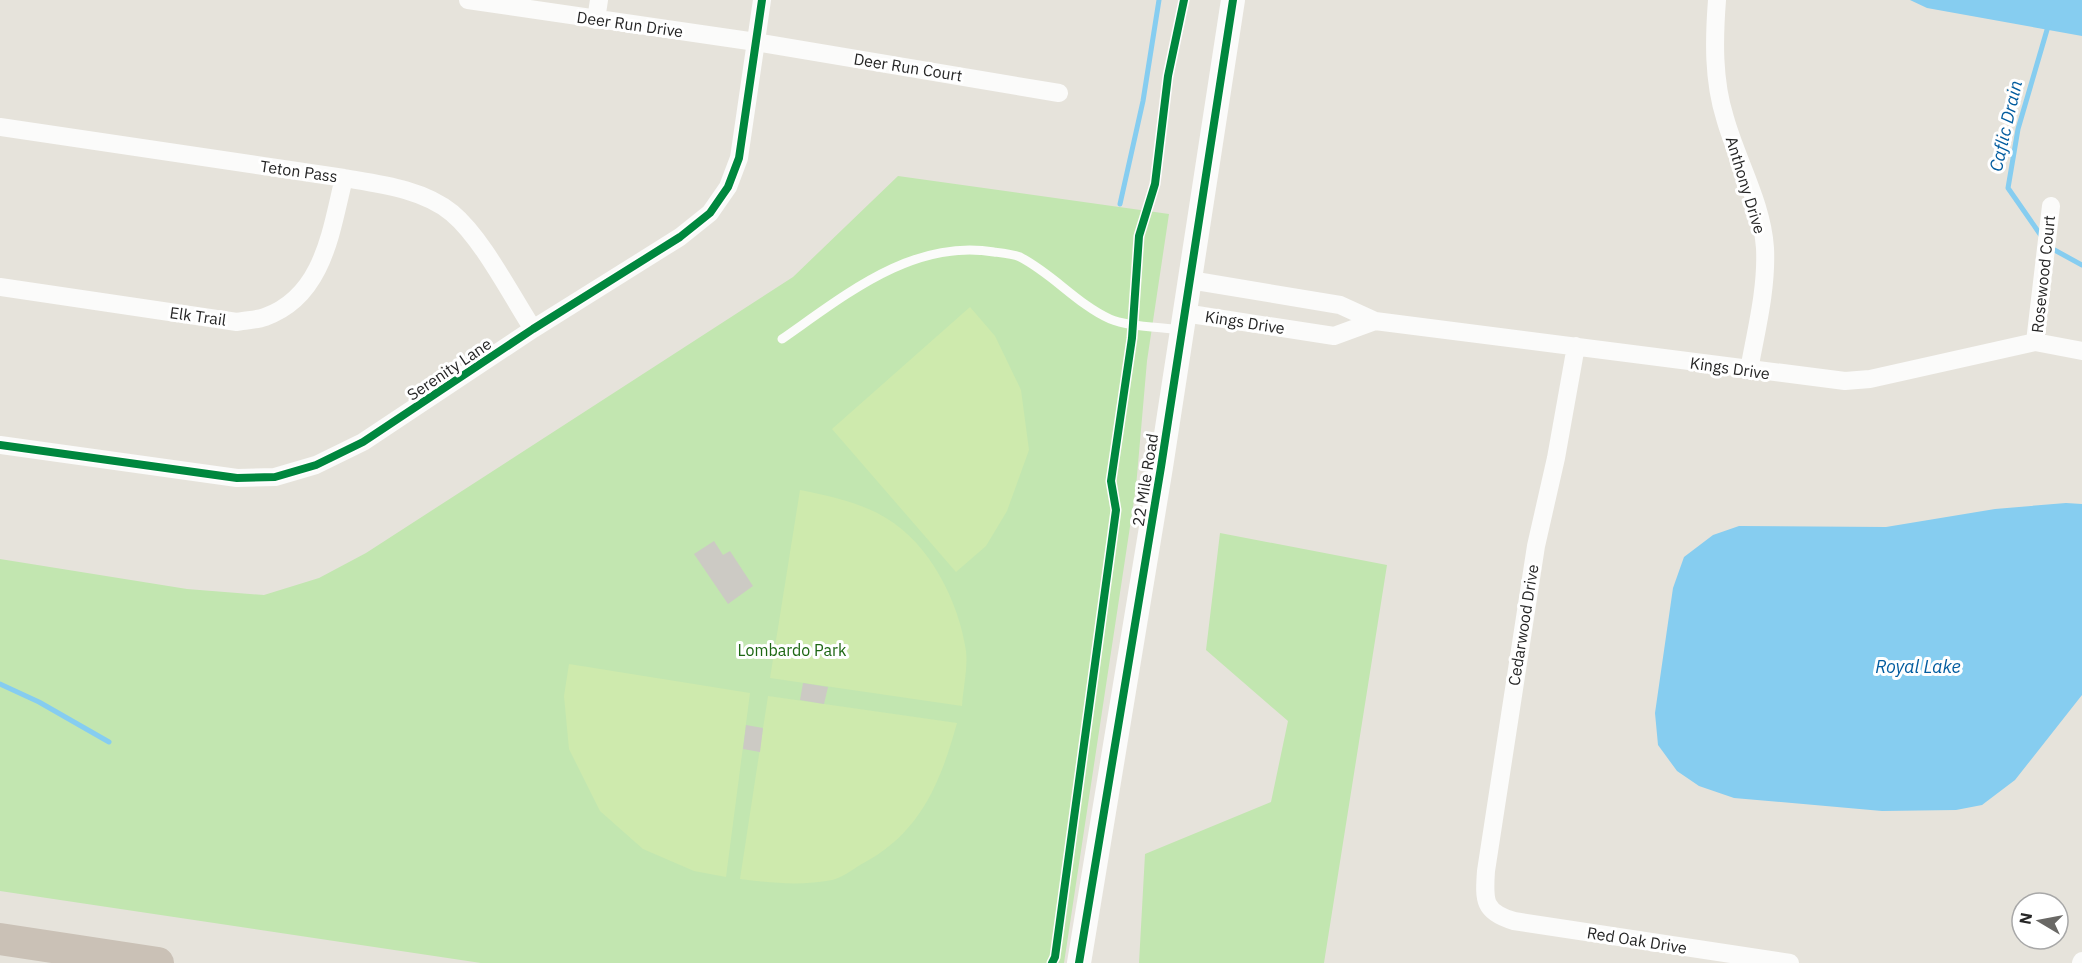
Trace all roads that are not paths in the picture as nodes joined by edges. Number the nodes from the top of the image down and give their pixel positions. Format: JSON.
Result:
{"nodes":[{"id":1,"x":468,"y":0,"type":"edge"},
{"id":2,"x":599,"y":0,"type":"edge"},
{"id":3,"x":762,"y":0,"type":"edge"},
{"id":4,"x":1233,"y":0,"type":"edge"},
{"id":5,"x":1717,"y":0,"type":"edge"},
{"id":6,"x":596,"y":20,"type":"junction"},
{"id":7,"x":756,"y":42,"type":"junction"},
{"id":8,"x":1059,"y":93,"type":"dead end"},
{"id":9,"x":0,"y":127,"type":"edge"},
{"id":10,"x":344,"y":178,"type":"junction"},
{"id":11,"x":2050,"y":206,"type":"dead end"},
{"id":12,"x":1190,"y":280,"type":"junction"},
{"id":13,"x":0,"y":287,"type":"edge"},
{"id":14,"x":1375,"y":321,"type":"junction"},
{"id":15,"x":1183,"y":322,"type":"junction"},
{"id":16,"x":533,"y":329,"type":"junction"},
{"id":17,"x":782,"y":339,"type":"dead end"},
{"id":18,"x":2035,"y":342,"type":"junction"},
{"id":19,"x":1576,"y":346,"type":"junction"},
{"id":20,"x":2082,"y":351,"type":"edge"},
{"id":21,"x":1749,"y":370,"type":"junction"},
{"id":22,"x":0,"y":445,"type":"edge"},
{"id":23,"x":1488,"y":906,"type":"joint"},
{"id":24,"x":0,"y":939,"type":"edge"},
{"id":25,"x":92,"y":958,"type":"edge"},
{"id":26,"x":158,"y":963,"type":"edge"},
{"id":27,"x":1079,"y":963,"type":"edge"},
{"id":28,"x":1790,"y":963,"type":"edge"}],
"edges":[{"from":1,"to":6,"type":"street","name":"Deer Run Drive"},
{"from":2,"to":6,"type":"street"},
{"from":3,"to":7,"type":"street","name":"Serenity Lane"},
{"from":4,"to":12,"type":"street","name":"22 Mile Road"},
{"from":5,"to":21,"type":"street","name":"Anthony Drive"},
{"from":6,"to":7,"type":"street","name":"Deer Run Drive"},
{"from":7,"to":8,"type":"street","name":"Deer Run Court"},
{"from":7,"to":16,"type":"street","name":"Serenity Lane"},
{"from":9,"to":10,"type":"street","name":"Teton Pass"},
{"from":10,"to":13,"type":"street","name":"Elk Trail"},
{"from":10,"to":16,"type":"street","name":"Teton Pass"},
{"from":11,"to":18,"type":"street","name":"Rosewood Court"},
{"from":12,"to":14,"type":"street","name":"Kings Drive"},
{"from":12,"to":15,"type":"street","name":"22 Mile Road"},
{"from":14,"to":15,"type":"street","name":"Kings Drive"},
{"from":14,"to":19,"type":"street","name":"Kings Drive"},
{"from":15,"to":17,"type":"lane"},
{"from":15,"to":27,"type":"street","name":"22 Mile Road"},
{"from":16,"to":22,"type":"street","name":"Serenity Lane"},
{"from":18,"to":20,"type":"street","name":"Kings Drive"},
{"from":18,"to":21,"type":"street","name":"Kings Drive"},
{"from":19,"to":21,"type":"street","name":"Kings Drive"},
{"from":19,"to":23,"type":"street","name":"Cedarwood Drive"},
{"from":23,"to":28,"type":"street","name":"Red Oak Drive"},
{"from":24,"to":25,"type":"highway"},
{"from":25,"to":26,"type":"highway"}]}
